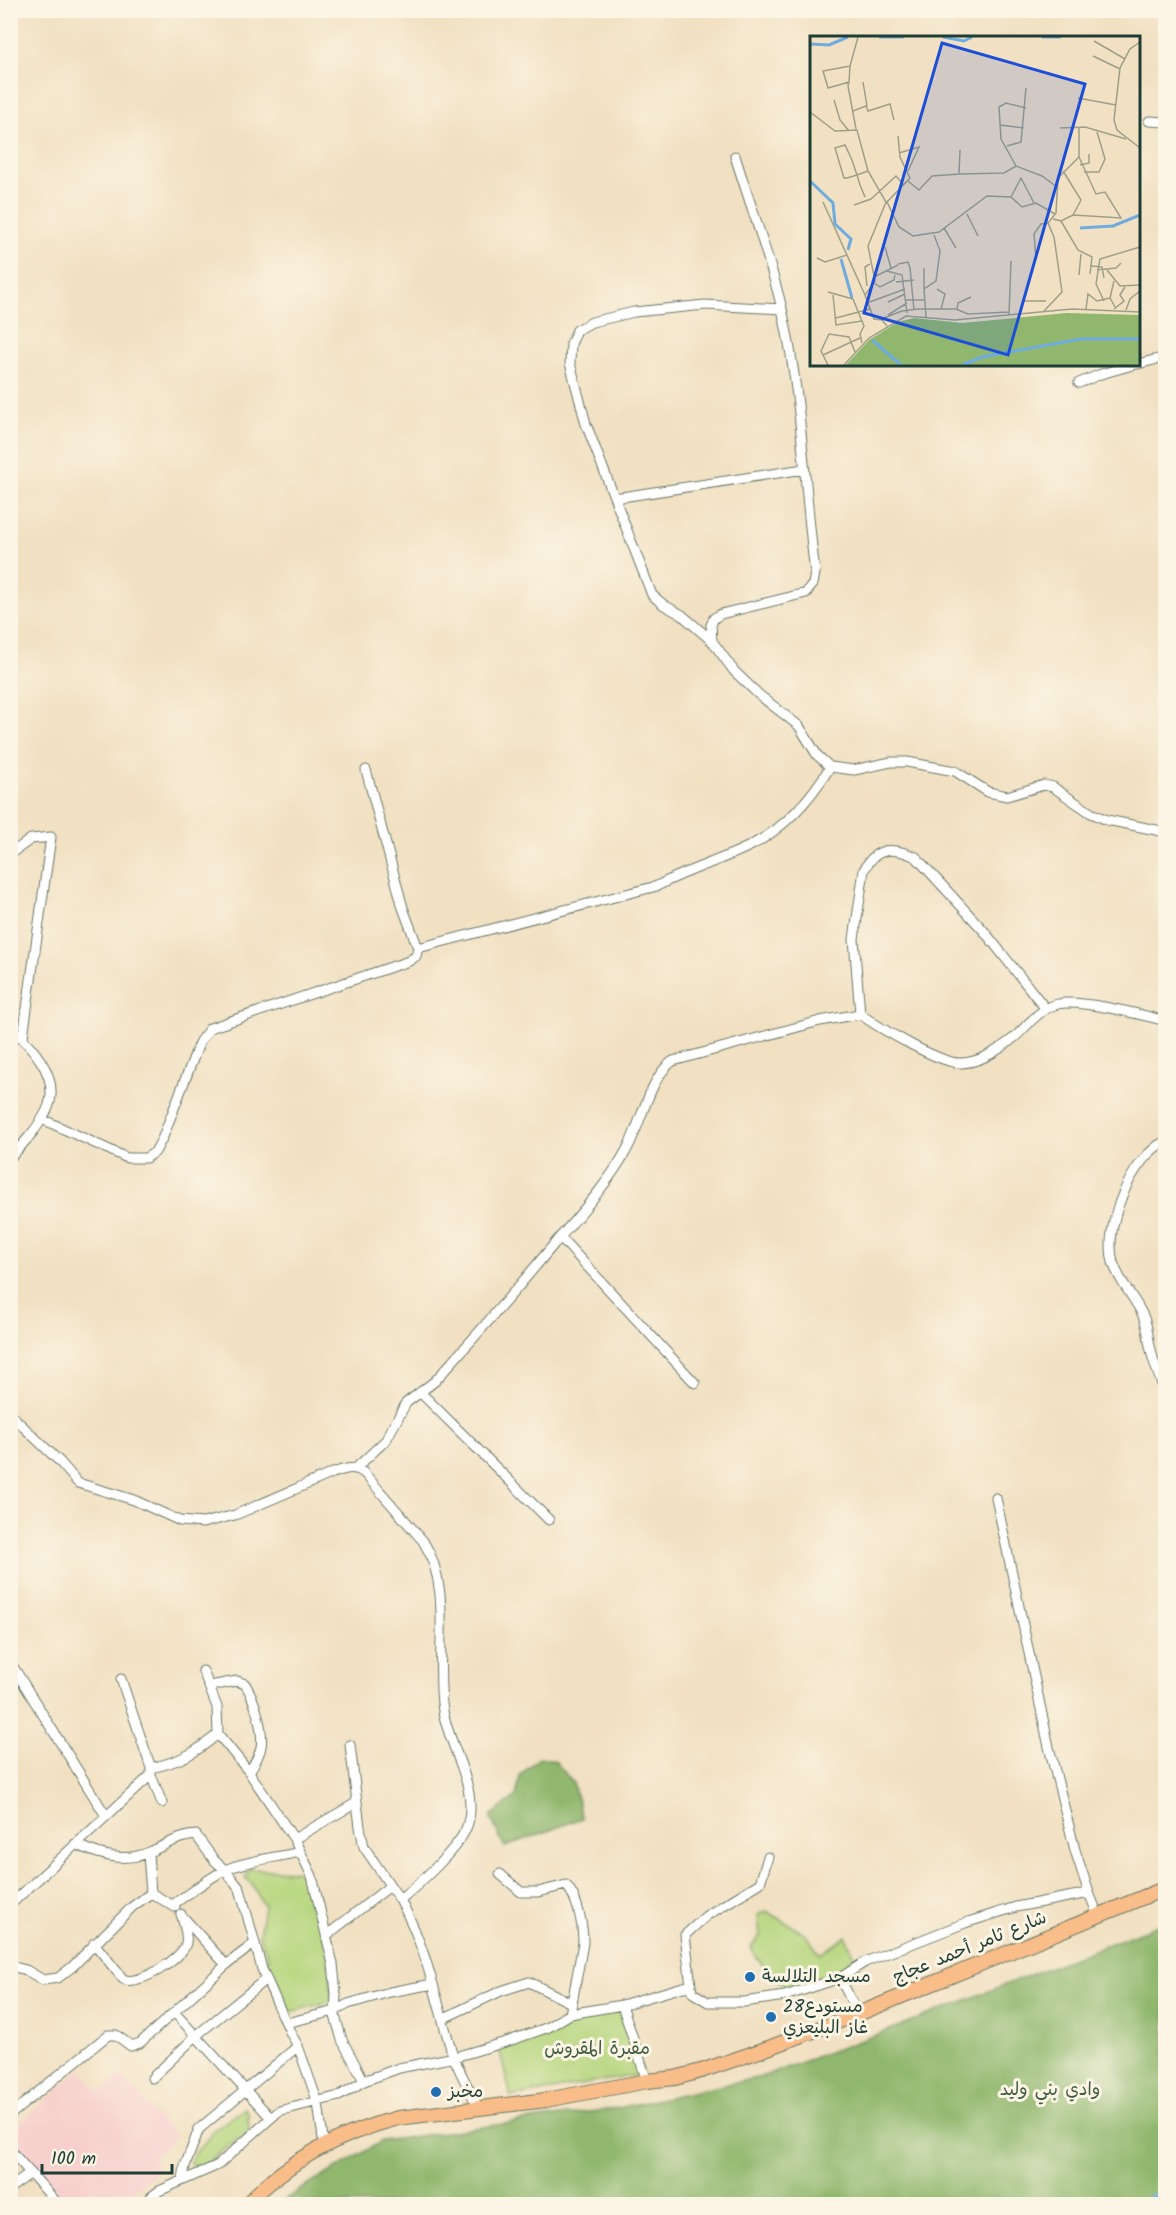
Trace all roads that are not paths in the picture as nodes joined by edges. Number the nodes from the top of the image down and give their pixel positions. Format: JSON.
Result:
{"nodes":[{"id":1,"x":1149,"y":121,"type":"dead end"},
{"id":2,"x":1166,"y":122,"type":"edge"},
{"id":3,"x":735,"y":156,"type":"dead end"},
{"id":4,"x":782,"y":309,"type":"junction"},
{"id":5,"x":1166,"y":357,"type":"edge"},
{"id":6,"x":1140,"y":363,"type":"edge"},
{"id":7,"x":1130,"y":366,"type":"edge"},
{"id":8,"x":1079,"y":383,"type":"dead end"},
{"id":9,"x":804,"y":469,"type":"junction"},
{"id":10,"x":615,"y":498,"type":"junction"},
{"id":11,"x":712,"y":641,"type":"junction"},
{"id":12,"x":830,"y":766,"type":"junction"},
{"id":13,"x":366,"y":770,"type":"dead end"},
{"id":14,"x":1166,"y":832,"type":"edge"},
{"id":15,"x":10,"y":854,"type":"edge"},
{"id":16,"x":418,"y":948,"type":"junction"},
{"id":17,"x":1045,"y":1008,"type":"junction"},
{"id":18,"x":860,"y":1014,"type":"junction"},
{"id":19,"x":1166,"y":1021,"type":"edge"},
{"id":20,"x":10,"y":1026,"type":"edge"},
{"id":21,"x":23,"y":1037,"type":"junction"},
{"id":22,"x":42,"y":1119,"type":"junction"},
{"id":23,"x":1166,"y":1141,"type":"edge"},
{"id":24,"x":12,"y":1154,"type":"edge"},
{"id":25,"x":560,"y":1238,"type":"junction"},
{"id":26,"x":695,"y":1383,"type":"dead end"},
{"id":27,"x":420,"y":1392,"type":"junction"},
{"id":28,"x":1166,"y":1394,"type":"edge"},
{"id":29,"x":10,"y":1414,"type":"edge"},
{"id":30,"x":356,"y":1468,"type":"junction"},
{"id":31,"x":996,"y":1498,"type":"dead end"},
{"id":32,"x":549,"y":1520,"type":"dead end"},
{"id":33,"x":12,"y":1665,"type":"edge"},
{"id":34,"x":203,"y":1671,"type":"dead end"},
{"id":35,"x":121,"y":1679,"type":"dead end"},
{"id":36,"x":210,"y":1686,"type":"junction"},
{"id":37,"x":218,"y":1734,"type":"junction"},
{"id":38,"x":350,"y":1745,"type":"dead end"},
{"id":39,"x":151,"y":1772,"type":"junction"},
{"id":40,"x":249,"y":1772,"type":"junction"},
{"id":41,"x":162,"y":1803,"type":"dead end"},
{"id":42,"x":356,"y":1803,"type":"junction"},
{"id":43,"x":106,"y":1816,"type":"junction"},
{"id":44,"x":294,"y":1839,"type":"junction"},
{"id":45,"x":75,"y":1844,"type":"junction"},
{"id":46,"x":299,"y":1852,"type":"junction"},
{"id":47,"x":148,"y":1854,"type":"junction"},
{"id":48,"x":768,"y":1857,"type":"dead end"},
{"id":49,"x":225,"y":1870,"type":"junction"},
{"id":50,"x":500,"y":1874,"type":"dead end"},
{"id":51,"x":390,"y":1886,"type":"junction"},
{"id":52,"x":1166,"y":1888,"type":"edge"},
{"id":53,"x":151,"y":1893,"type":"junction"},
{"id":54,"x":1089,"y":1893,"type":"junction"},
{"id":55,"x":400,"y":1900,"type":"junction"},
{"id":56,"x":10,"y":1905,"type":"edge"},
{"id":57,"x":172,"y":1905,"type":"junction"},
{"id":58,"x":181,"y":1914,"type":"junction"},
{"id":59,"x":1098,"y":1915,"type":"junction"},
{"id":60,"x":327,"y":1935,"type":"junction"},
{"id":61,"x":10,"y":1940,"type":"edge"},
{"id":62,"x":94,"y":1943,"type":"junction"},
{"id":63,"x":255,"y":1943,"type":"junction"},
{"id":64,"x":10,"y":1953,"type":"edge"},
{"id":65,"x":226,"y":1965,"type":"junction"},
{"id":66,"x":10,"y":1966,"type":"edge"},
{"id":67,"x":840,"y":1978,"type":"junction"},
{"id":68,"x":266,"y":1979,"type":"junction"},
{"id":69,"x":434,"y":1984,"type":"junction"},
{"id":70,"x":691,"y":1986,"type":"junction"},
{"id":71,"x":571,"y":2003,"type":"junction"},
{"id":72,"x":622,"y":2005,"type":"junction"},
{"id":73,"x":335,"y":2011,"type":"junction"},
{"id":74,"x":174,"y":2012,"type":"junction"},
{"id":75,"x":570,"y":2014,"type":"junction"},
{"id":76,"x":858,"y":2014,"type":"junction"},
{"id":77,"x":444,"y":2018,"type":"junction"},
{"id":78,"x":286,"y":2023,"type":"junction"},
{"id":79,"x":197,"y":2036,"type":"junction"},
{"id":80,"x":298,"y":2046,"type":"junction"},
{"id":81,"x":455,"y":2057,"type":"junction"},
{"id":82,"x":152,"y":2078,"type":"dead end"},
{"id":83,"x":364,"y":2081,"type":"junction"},
{"id":84,"x":647,"y":2081,"type":"junction"},
{"id":85,"x":246,"y":2089,"type":"junction"},
{"id":86,"x":318,"y":2103,"type":"junction"},
{"id":87,"x":478,"y":2109,"type":"junction"},
{"id":88,"x":10,"y":2115,"type":"edge"},
{"id":89,"x":270,"y":2117,"type":"junction"},
{"id":90,"x":324,"y":2146,"type":"junction"},
{"id":91,"x":10,"y":2150,"type":"edge"},
{"id":92,"x":31,"y":2173,"type":"junction"},
{"id":93,"x":183,"y":2180,"type":"junction"},
{"id":94,"x":10,"y":2188,"type":"edge"},
{"id":95,"x":58,"y":2205,"type":"edge"},
{"id":96,"x":149,"y":2205,"type":"edge"},
{"id":97,"x":248,"y":2205,"type":"edge"}],
"edges":[{"from":1,"to":2,"type":"street"},
{"from":3,"to":4,"type":"street"},
{"from":4,"to":9,"type":"street"},
{"from":4,"to":10,"type":"street"},
{"from":5,"to":6,"type":"street"},
{"from":7,"to":8,"type":"street"},
{"from":9,"to":10,"type":"street"},
{"from":9,"to":11,"type":"street"},
{"from":10,"to":11,"type":"street"},
{"from":11,"to":12,"type":"street"},
{"from":12,"to":14,"type":"street"},
{"from":12,"to":16,"type":"street"},
{"from":13,"to":16,"type":"street"},
{"from":15,"to":21,"type":"street"},
{"from":16,"to":22,"type":"street"},
{"from":17,"to":18,"type":"street"},
{"from":17,"to":18,"type":"street"},
{"from":17,"to":19,"type":"street"},
{"from":18,"to":25,"type":"street"},
{"from":20,"to":21,"type":"street"},
{"from":21,"to":22,"type":"street"},
{"from":22,"to":24,"type":"street"},
{"from":23,"to":28,"type":"street"},
{"from":25,"to":26,"type":"street"},
{"from":25,"to":27,"type":"street"},
{"from":27,"to":30,"type":"street"},
{"from":27,"to":32,"type":"street"},
{"from":29,"to":30,"type":"street"},
{"from":30,"to":55,"type":"street"},
{"from":31,"to":54,"type":"street"},
{"from":33,"to":43,"type":"street"},
{"from":34,"to":36,"type":"street"},
{"from":35,"to":39,"type":"street"},
{"from":36,"to":37,"type":"street"},
{"from":36,"to":40,"type":"street"},
{"from":37,"to":39,"type":"street"},
{"from":37,"to":40,"type":"street"},
{"from":38,"to":42,"type":"street"},
{"from":39,"to":41,"type":"street"},
{"from":39,"to":43,"type":"street"},
{"from":40,"to":44,"type":"street"},
{"from":42,"to":44,"type":"street"},
{"from":42,"to":51,"type":"street"},
{"from":43,"to":45,"type":"street"},
{"from":44,"to":46,"type":"street"},
{"from":45,"to":47,"type":"street"},
{"from":45,"to":56,"type":"street"},
{"from":46,"to":49,"type":"street"},
{"from":46,"to":60,"type":"street"},
{"from":47,"to":49,"type":"street"},
{"from":47,"to":53,"type":"street"},
{"from":48,"to":70,"type":"street"},
{"from":49,"to":57,"type":"street"},
{"from":49,"to":63,"type":"street"},
{"from":50,"to":71,"type":"street"},
{"from":51,"to":55,"type":"street"},
{"from":51,"to":60,"type":"street"},
{"from":52,"to":59,"type":"main road","name":"شارع ثامر أحمد عجاج"},
{"from":53,"to":57,"type":"street"},
{"from":53,"to":62,"type":"street"},
{"from":54,"to":59,"type":"street"},
{"from":54,"to":67,"type":"street"},
{"from":55,"to":69,"type":"street"},
{"from":57,"to":58,"type":"street"},
{"from":58,"to":62,"type":"street"},
{"from":58,"to":65,"type":"street"},
{"from":59,"to":76,"type":"main road","name":"شارع ثامر أحمد عجاج"},
{"from":60,"to":73,"type":"street"},
{"from":61,"to":64,"type":"street"},
{"from":62,"to":66,"type":"street"},
{"from":63,"to":65,"type":"street"},
{"from":63,"to":68,"type":"street"},
{"from":65,"to":74,"type":"street"},
{"from":67,"to":70,"type":"street"},
{"from":67,"to":76,"type":"street"},
{"from":68,"to":78,"type":"street"},
{"from":68,"to":79,"type":"street"},
{"from":69,"to":73,"type":"street"},
{"from":69,"to":77,"type":"street"},
{"from":70,"to":72,"type":"street"},
{"from":71,"to":75,"type":"street"},
{"from":71,"to":77,"type":"street"},
{"from":72,"to":75,"type":"street"},
{"from":72,"to":84,"type":"street"},
{"from":73,"to":78,"type":"street"},
{"from":73,"to":83,"type":"street"},
{"from":74,"to":79,"type":"street"},
{"from":74,"to":88,"type":"street"},
{"from":75,"to":81,"type":"street"},
{"from":76,"to":84,"type":"main road","name":"شارع ثامر أحمد عجاج"},
{"from":77,"to":81,"type":"street"},
{"from":78,"to":80,"type":"street"},
{"from":79,"to":82,"type":"street"},
{"from":79,"to":85,"type":"street"},
{"from":80,"to":85,"type":"street"},
{"from":80,"to":86,"type":"street"},
{"from":81,"to":83,"type":"street"},
{"from":81,"to":87,"type":"street"},
{"from":83,"to":86,"type":"street"},
{"from":84,"to":87,"type":"main road","name":"شارع ثامر أحمد عجاج"},
{"from":85,"to":89,"type":"street"},
{"from":85,"to":93,"type":"street"},
{"from":86,"to":89,"type":"street"},
{"from":86,"to":90,"type":"street"},
{"from":87,"to":90,"type":"main road","name":"شارع ثامر أحمد عجاج"},
{"from":89,"to":93,"type":"street"},
{"from":90,"to":97,"type":"main road","name":"شارع ثامر أحمد عجاج"},
{"from":91,"to":92,"type":"street"},
{"from":92,"to":94,"type":"street"},
{"from":92,"to":95,"type":"street"},
{"from":93,"to":96,"type":"street"}]}
